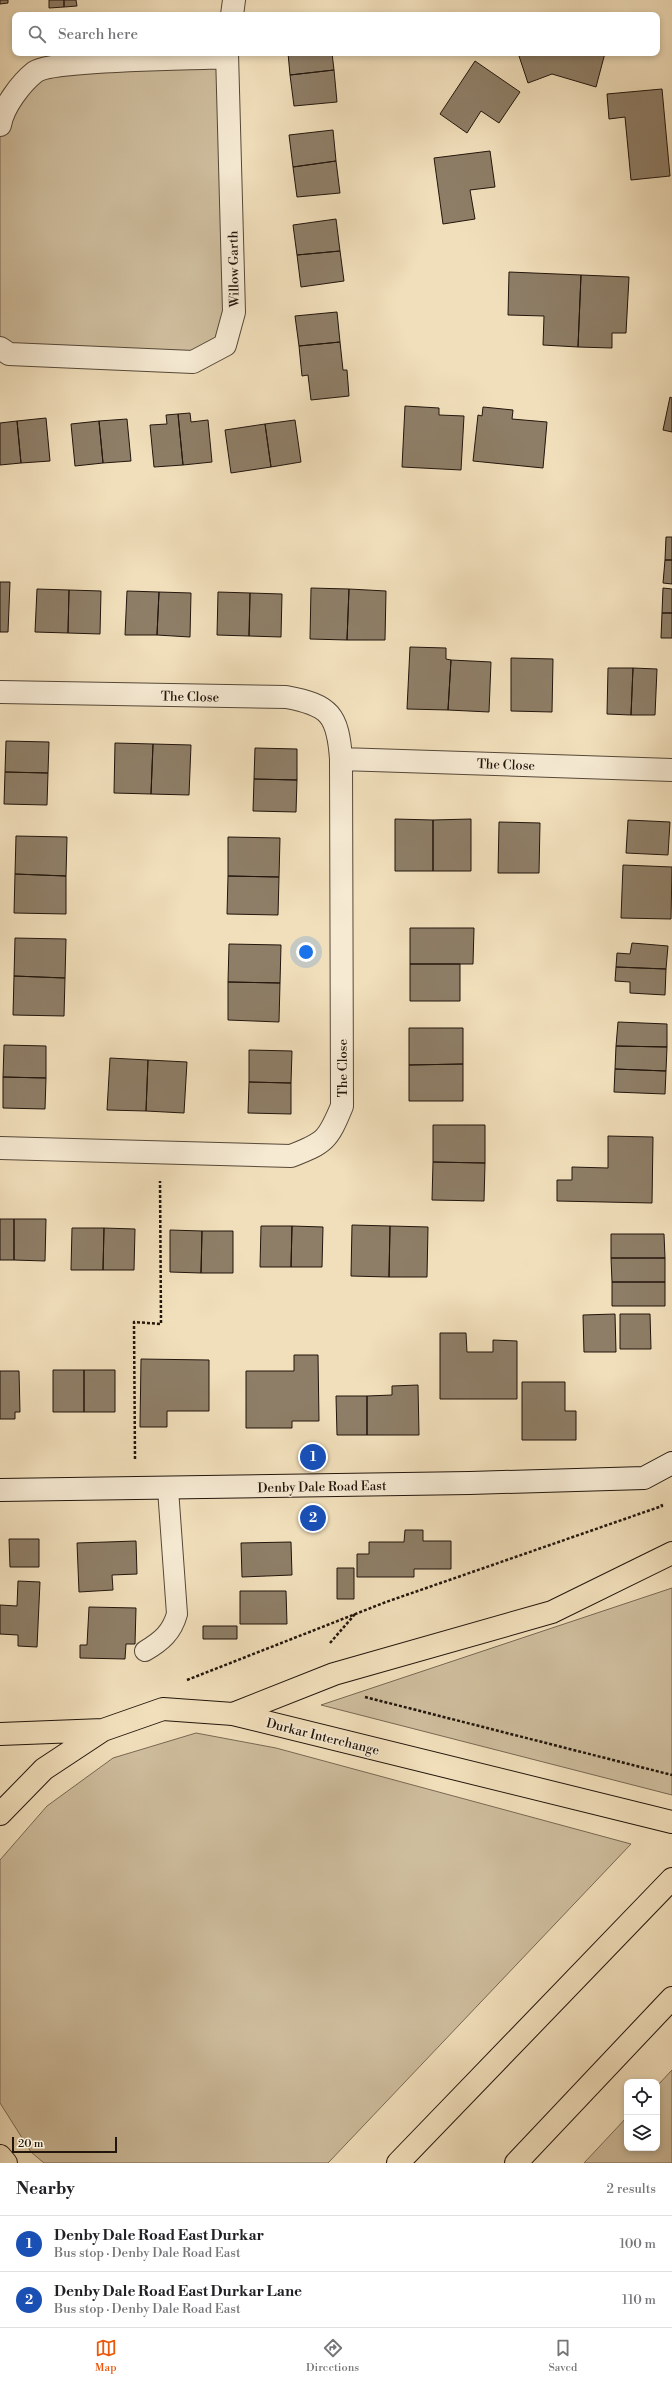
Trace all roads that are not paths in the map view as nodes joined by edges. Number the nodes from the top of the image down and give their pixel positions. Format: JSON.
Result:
{"nodes":[{"id":1,"x":234,"y":0,"type":"edge"},
{"id":2,"x":232,"y":12,"type":"edge"},
{"id":3,"x":209,"y":56,"type":"edge"},
{"id":4,"x":227,"y":56,"type":"edge"},
{"id":5,"x":0,"y":125,"type":"edge"},
{"id":6,"x":0,"y":348,"type":"edge"},
{"id":7,"x":0,"y":692,"type":"edge"},
{"id":8,"x":340,"y":759,"type":"junction"},
{"id":9,"x":672,"y":770,"type":"edge"},
{"id":10,"x":0,"y":1148,"type":"edge"},
{"id":11,"x":672,"y":1463,"type":"edge"},
{"id":12,"x":168,"y":1489,"type":"junction"},
{"id":13,"x":0,"y":1490,"type":"edge"},
{"id":14,"x":672,"y":1553,"type":"edge"},
{"id":15,"x":145,"y":1651,"type":"dead end"},
{"id":16,"x":233,"y":1714,"type":"junction"},
{"id":17,"x":103,"y":1730,"type":"junction"},
{"id":18,"x":0,"y":1734,"type":"edge"},
{"id":19,"x":0,"y":1814,"type":"edge"},
{"id":20,"x":672,"y":1822,"type":"edge"},
{"id":21,"x":672,"y":1879,"type":"edge"},
{"id":22,"x":672,"y":1998,"type":"edge"},
{"id":23,"x":0,"y":2156,"type":"edge"},
{"id":24,"x":6,"y":2163,"type":"edge"},
{"id":25,"x":398,"y":2163,"type":"edge"},
{"id":26,"x":516,"y":2163,"type":"edge"}],
"edges":[{"from":1,"to":2,"type":"street"},
{"from":3,"to":5,"type":"street","name":"Willow Garth"},
{"from":4,"to":6,"type":"street","name":"Willow Garth"},
{"from":7,"to":8,"type":"street","name":"The Close"},
{"from":8,"to":9,"type":"street","name":"The Close"},
{"from":8,"to":10,"type":"street","name":"The Close"},
{"from":11,"to":12,"type":"street","name":"Denby Dale Road East"},
{"from":12,"to":13,"type":"street","name":"Denby Dale Road East"},
{"from":12,"to":15,"type":"lane"},
{"from":14,"to":16,"type":"main road"},
{"from":16,"to":17,"type":"main road","name":"Durkar Interchange"},
{"from":16,"to":20,"type":"main road","name":"Durkar Interchange"},
{"from":17,"to":18,"type":"main road"},
{"from":17,"to":19,"type":"main road","name":"Durkar Interchange"},
{"from":21,"to":25,"type":"main road"},
{"from":22,"to":26,"type":"main road"},
{"from":23,"to":24,"type":"main road"}]}
